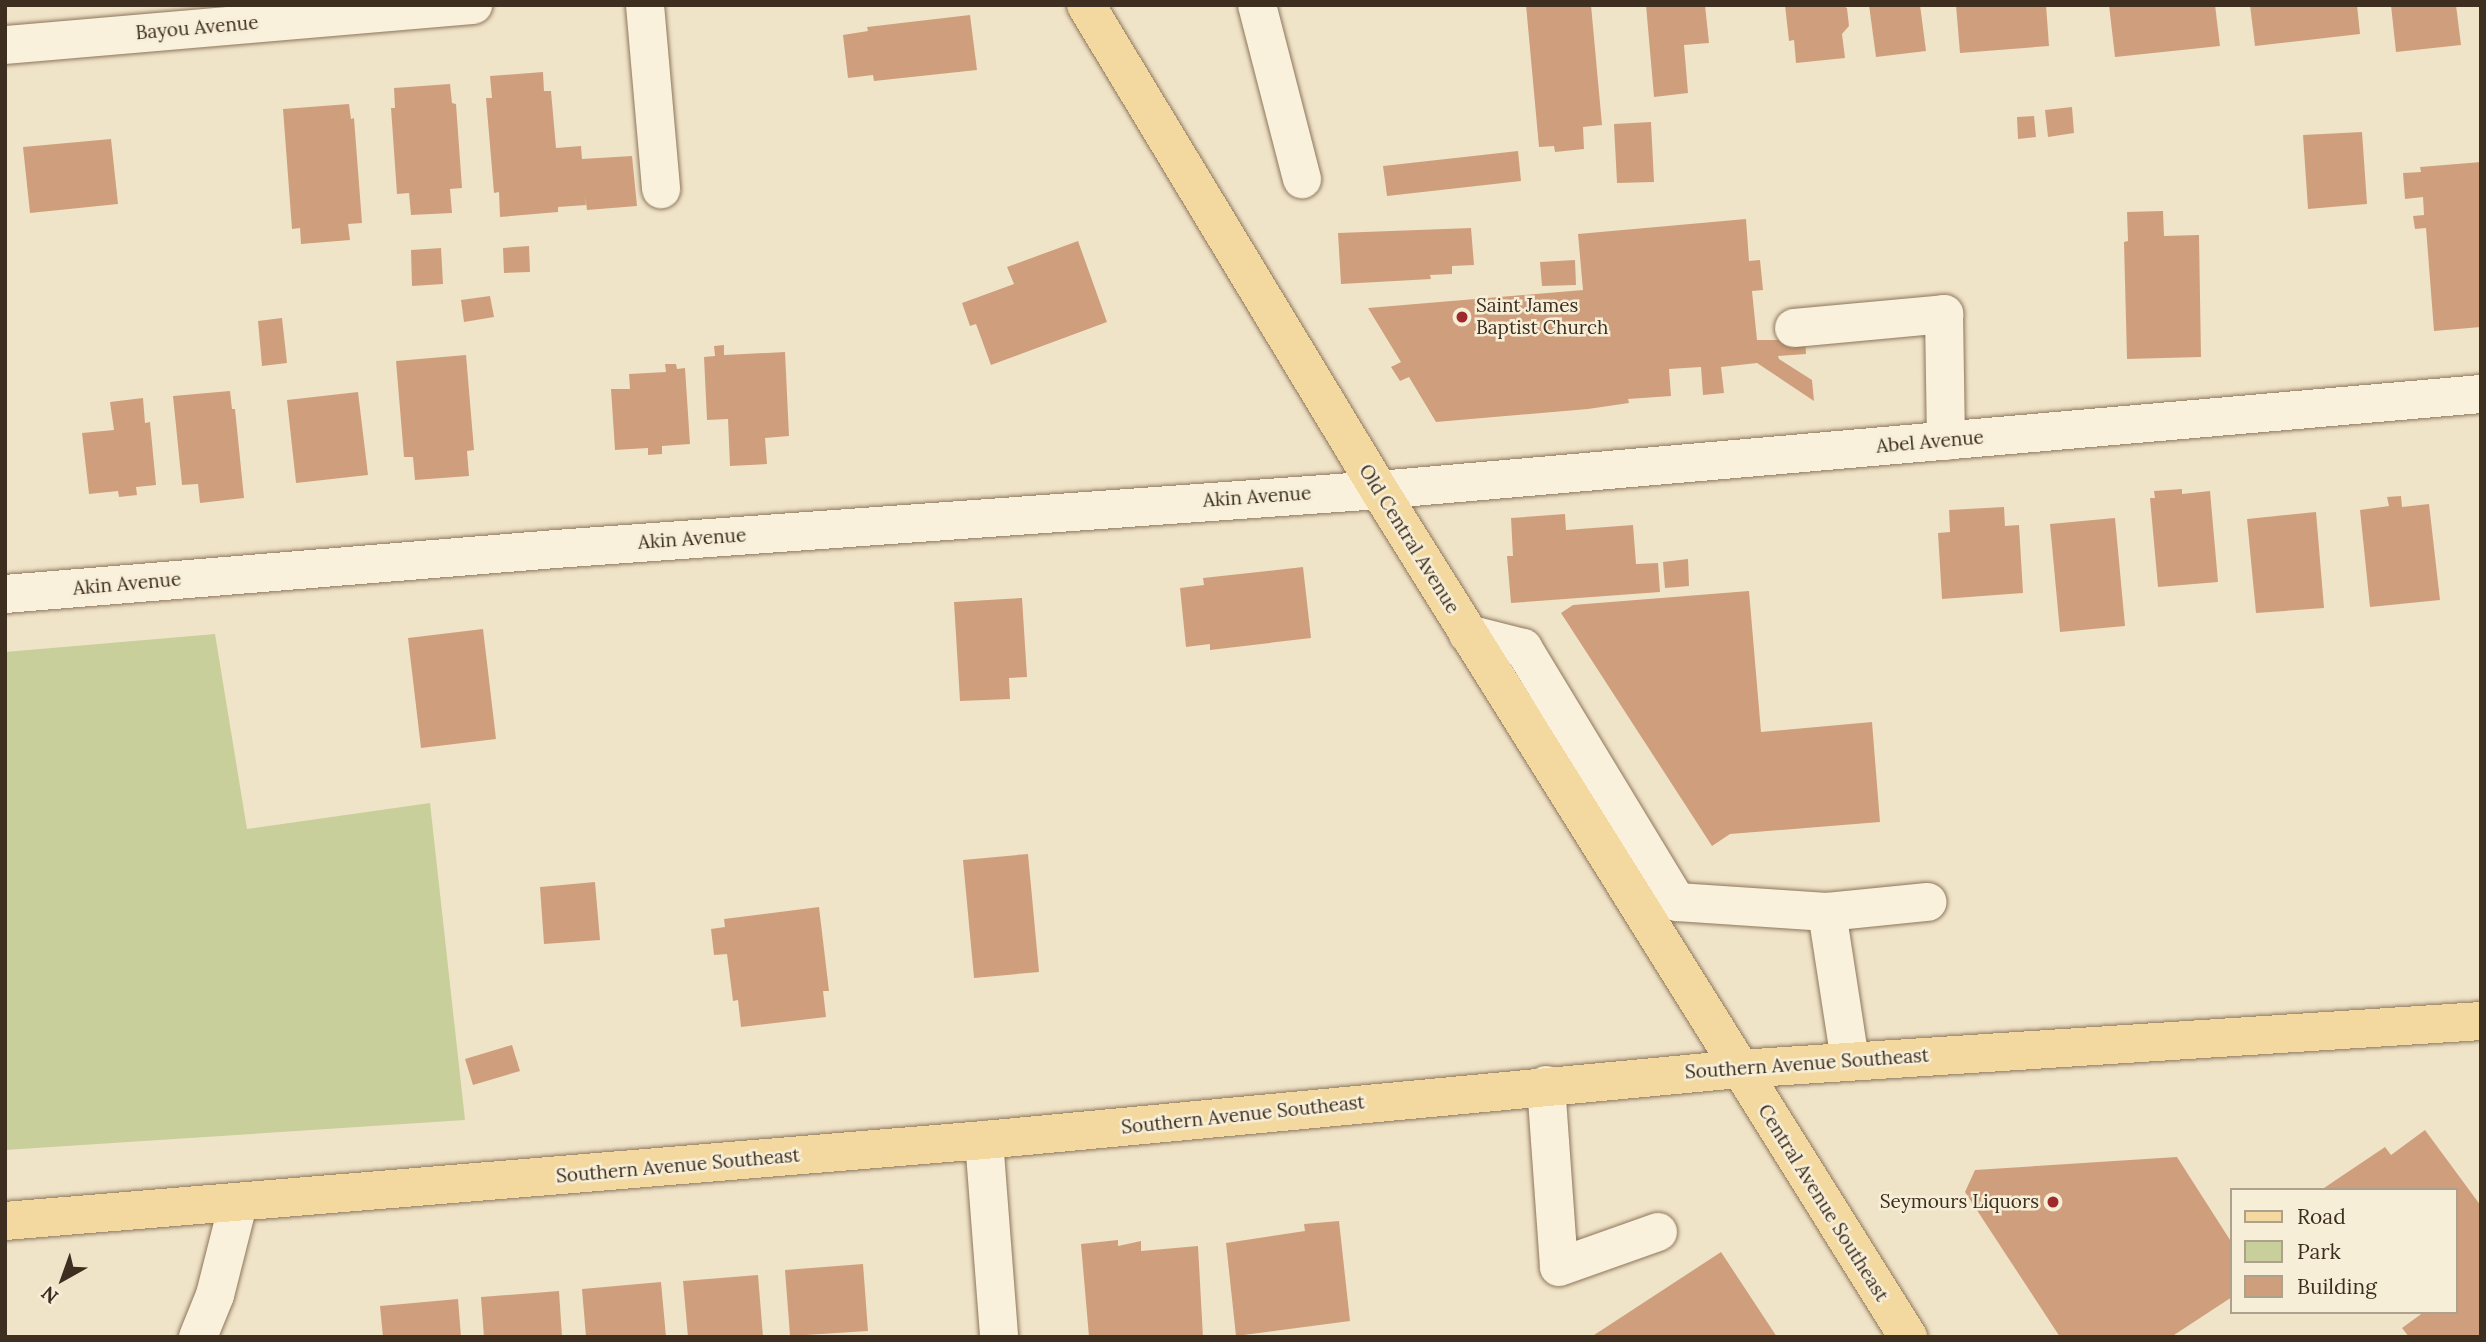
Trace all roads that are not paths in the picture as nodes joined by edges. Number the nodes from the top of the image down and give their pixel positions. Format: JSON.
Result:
{"nodes":[{"id":1,"x":645,"y":5,"type":"edge"},
{"id":2,"x":1086,"y":5,"type":"edge"},
{"id":3,"x":1256,"y":5,"type":"edge"},
{"id":4,"x":457,"y":6,"type":"edge"},
{"id":5,"x":132,"y":20,"type":"edge"},
{"id":6,"x":5,"y":45,"type":"edge"},
{"id":7,"x":1302,"y":179,"type":"dead end"},
{"id":8,"x":661,"y":189,"type":"dead end"},
{"id":9,"x":1794,"y":328,"type":"dead end"},
{"id":10,"x":2481,"y":394,"type":"edge"},
{"id":11,"x":1946,"y":441,"type":"junction"},
{"id":12,"x":1379,"y":490,"type":"junction"},
{"id":13,"x":5,"y":594,"type":"edge"},
{"id":14,"x":1468,"y":634,"type":"junction"},
{"id":15,"x":1928,"y":902,"type":"dead end"},
{"id":16,"x":1827,"y":912,"type":"junction"},
{"id":17,"x":2476,"y":1028,"type":"edge"},
{"id":18,"x":1850,"y":1060,"type":"junction"},
{"id":19,"x":1739,"y":1069,"type":"junction"},
{"id":20,"x":1546,"y":1085,"type":"junction"},
{"id":21,"x":985,"y":1140,"type":"junction"},
{"id":22,"x":238,"y":1204,"type":"junction"},
{"id":23,"x":5,"y":1221,"type":"edge"},
{"id":24,"x":1658,"y":1232,"type":"dead end"},
{"id":25,"x":198,"y":1337,"type":"edge"},
{"id":26,"x":999,"y":1337,"type":"edge"},
{"id":27,"x":1908,"y":1337,"type":"edge"}],
"edges":[{"from":1,"to":8,"type":"street"},
{"from":2,"to":12,"type":"main road","name":"Old Central Avenue"},
{"from":3,"to":7,"type":"street"},
{"from":4,"to":5,"type":"street","name":"Bayou Avenue"},
{"from":5,"to":6,"type":"street","name":"Bayou Avenue"},
{"from":9,"to":11,"type":"street"},
{"from":10,"to":11,"type":"street","name":"Abel Avenue"},
{"from":11,"to":12,"type":"street","name":"Abel Avenue"},
{"from":12,"to":13,"type":"street","name":"Akin Avenue"},
{"from":12,"to":14,"type":"main road","name":"Old Central Avenue"},
{"from":14,"to":16,"type":"street"},
{"from":14,"to":19,"type":"main road","name":"Old Central Avenue"},
{"from":15,"to":16,"type":"street"},
{"from":16,"to":18,"type":"street"},
{"from":17,"to":18,"type":"main road","name":"Southern Avenue Southeast"},
{"from":18,"to":19,"type":"main road","name":"Southern Avenue Southeast"},
{"from":19,"to":20,"type":"main road","name":"Southern Avenue Southeast"},
{"from":19,"to":27,"type":"main road","name":"Central Avenue Southeast"},
{"from":20,"to":21,"type":"main road","name":"Southern Avenue Southeast"},
{"from":20,"to":24,"type":"street"},
{"from":21,"to":22,"type":"main road","name":"Southern Avenue Southeast"},
{"from":21,"to":26,"type":"street"},
{"from":22,"to":23,"type":"main road","name":"Southern Avenue Southeast"},
{"from":22,"to":25,"type":"street"}]}
